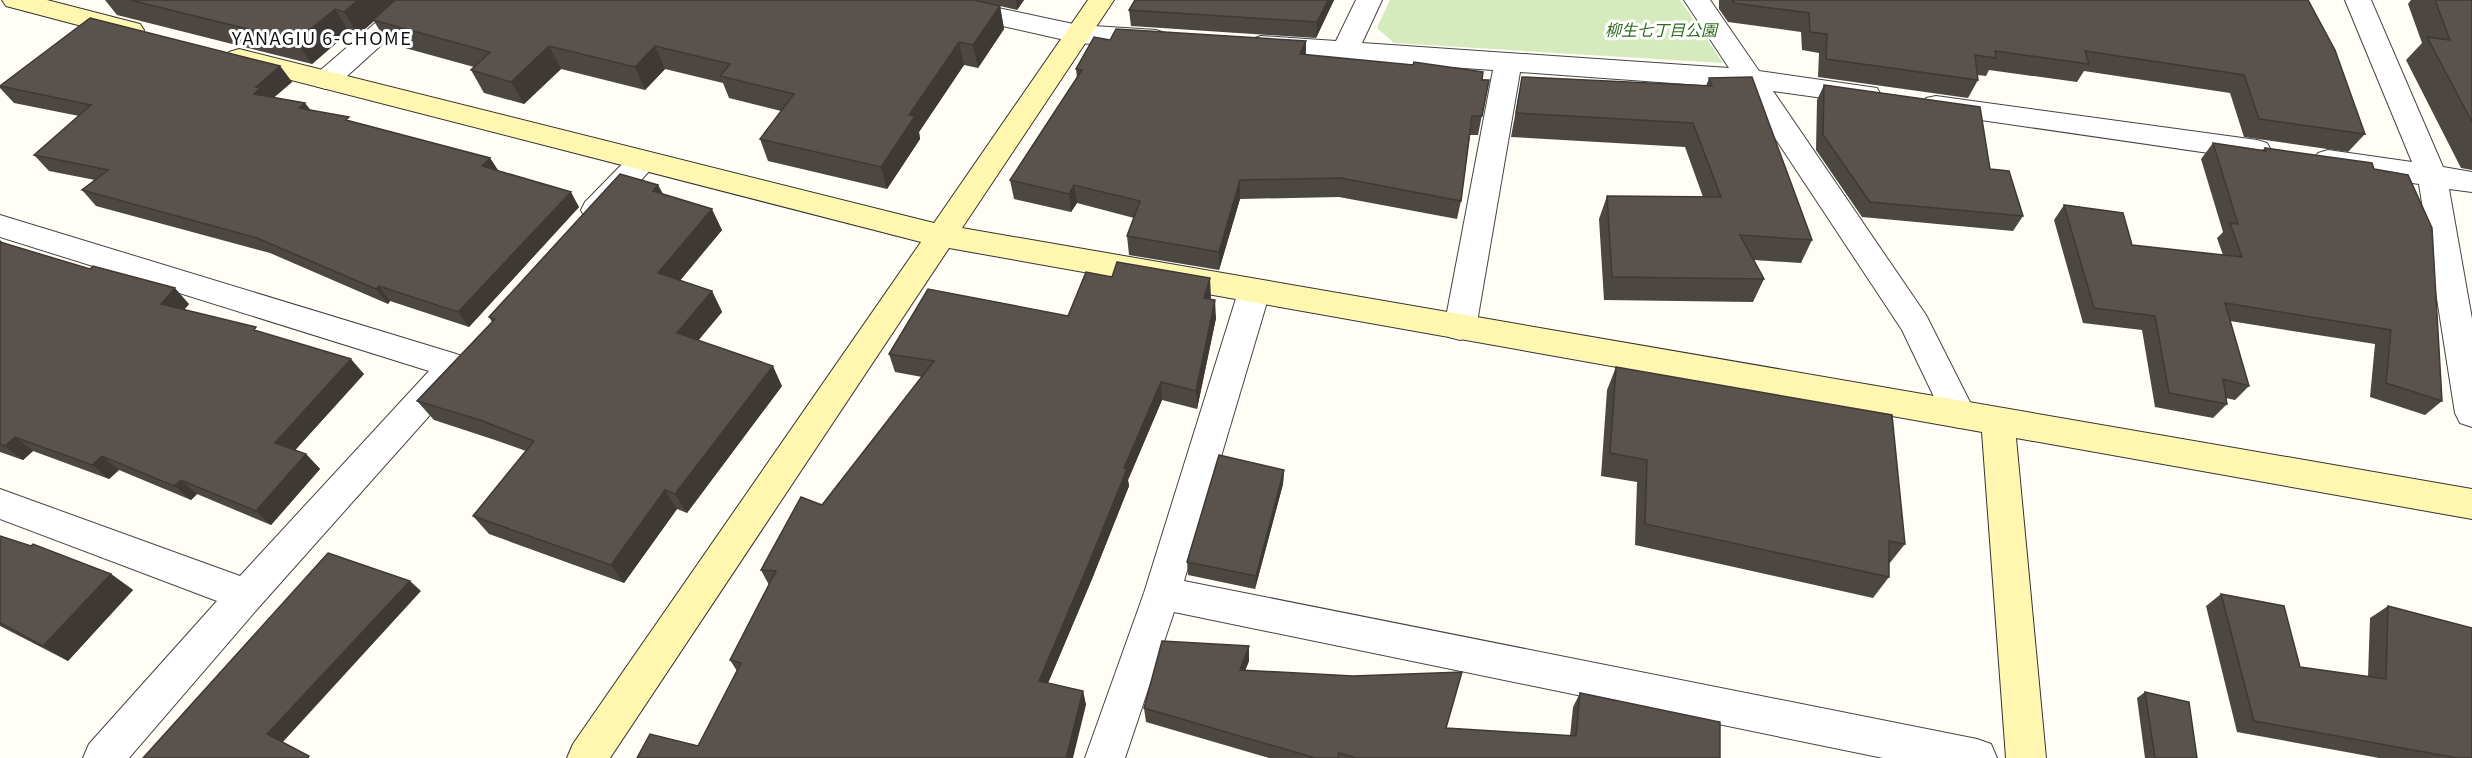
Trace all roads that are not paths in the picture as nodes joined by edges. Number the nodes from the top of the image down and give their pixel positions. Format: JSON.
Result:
{"nodes":[{"id":1,"x":15,"y":0,"type":"edge"},
{"id":2,"x":418,"y":0,"type":"edge"},
{"id":3,"x":923,"y":0,"type":"edge"},
{"id":4,"x":1101,"y":0,"type":"edge"},
{"id":5,"x":1369,"y":0,"type":"edge"},
{"id":6,"x":1697,"y":0,"type":"edge"},
{"id":7,"x":2358,"y":0,"type":"edge"},
{"id":8,"x":98,"y":21,"type":"junction"},
{"id":9,"x":1078,"y":34,"type":"junction"},
{"id":10,"x":155,"y":36,"type":"edge"},
{"id":11,"x":1182,"y":40,"type":"edge"},
{"id":12,"x":71,"y":42,"type":"edge"},
{"id":13,"x":1240,"y":44,"type":"edge"},
{"id":14,"x":1345,"y":50,"type":"junction"},
{"id":15,"x":212,"y":51,"type":"edge"},
{"id":16,"x":1508,"y":63,"type":"junction"},
{"id":17,"x":1750,"y":79,"type":"junction"},
{"id":18,"x":326,"y":80,"type":"junction"},
{"id":19,"x":642,"y":160,"type":"junction"},
{"id":20,"x":2432,"y":176,"type":"junction"},
{"id":21,"x":2472,"y":182,"type":"edge"},
{"id":22,"x":0,"y":226,"type":"edge"},
{"id":23,"x":579,"y":229,"type":"edge"},
{"id":24,"x":942,"y":236,"type":"junction"},
{"id":25,"x":1254,"y":292,"type":"junction"},
{"id":26,"x":1460,"y":328,"type":"junction"},
{"id":27,"x":476,"y":341,"type":"edge"},
{"id":28,"x":453,"y":366,"type":"junction"},
{"id":29,"x":2472,"y":413,"type":"edge"},
{"id":30,"x":1959,"y":414,"type":"junction"},
{"id":31,"x":1998,"y":421,"type":"junction"},
{"id":32,"x":0,"y":504,"type":"edge"},
{"id":33,"x":2472,"y":504,"type":"edge"},
{"id":34,"x":1162,"y":593,"type":"junction"},
{"id":35,"x":246,"y":595,"type":"junction"},
{"id":36,"x":103,"y":758,"type":"edge"},
{"id":37,"x":587,"y":758,"type":"edge"},
{"id":38,"x":1106,"y":758,"type":"edge"},
{"id":39,"x":1977,"y":758,"type":"edge"},
{"id":40,"x":2026,"y":758,"type":"edge"}],
"edges":[{"from":1,"to":8,"type":"street"},
{"from":2,"to":18,"type":"street"},
{"from":3,"to":9,"type":"street"},
{"from":4,"to":9,"type":"street"},
{"from":5,"to":14,"type":"street"},
{"from":6,"to":17,"type":"street"},
{"from":7,"to":20,"type":"street"},
{"from":8,"to":10,"type":"street"},
{"from":8,"to":12,"type":"street"},
{"from":9,"to":11,"type":"street"},
{"from":9,"to":24,"type":"street"},
{"from":13,"to":14,"type":"street"},
{"from":14,"to":16,"type":"street"},
{"from":15,"to":18,"type":"street"},
{"from":16,"to":17,"type":"street"},
{"from":16,"to":26,"type":"street"},
{"from":17,"to":20,"type":"street"},
{"from":17,"to":30,"type":"street"},
{"from":18,"to":19,"type":"street"},
{"from":19,"to":23,"type":"street"},
{"from":19,"to":24,"type":"street"},
{"from":20,"to":21,"type":"street"},
{"from":20,"to":29,"type":"street"},
{"from":22,"to":28,"type":"street"},
{"from":24,"to":25,"type":"street"},
{"from":24,"to":37,"type":"street"},
{"from":25,"to":26,"type":"street"},
{"from":25,"to":34,"type":"street"},
{"from":26,"to":30,"type":"street"},
{"from":27,"to":28,"type":"street"},
{"from":28,"to":35,"type":"street"},
{"from":30,"to":31,"type":"street"},
{"from":31,"to":33,"type":"street"},
{"from":31,"to":40,"type":"street"},
{"from":32,"to":35,"type":"street"},
{"from":34,"to":38,"type":"street"},
{"from":34,"to":39,"type":"street"},
{"from":35,"to":36,"type":"street"}]}
